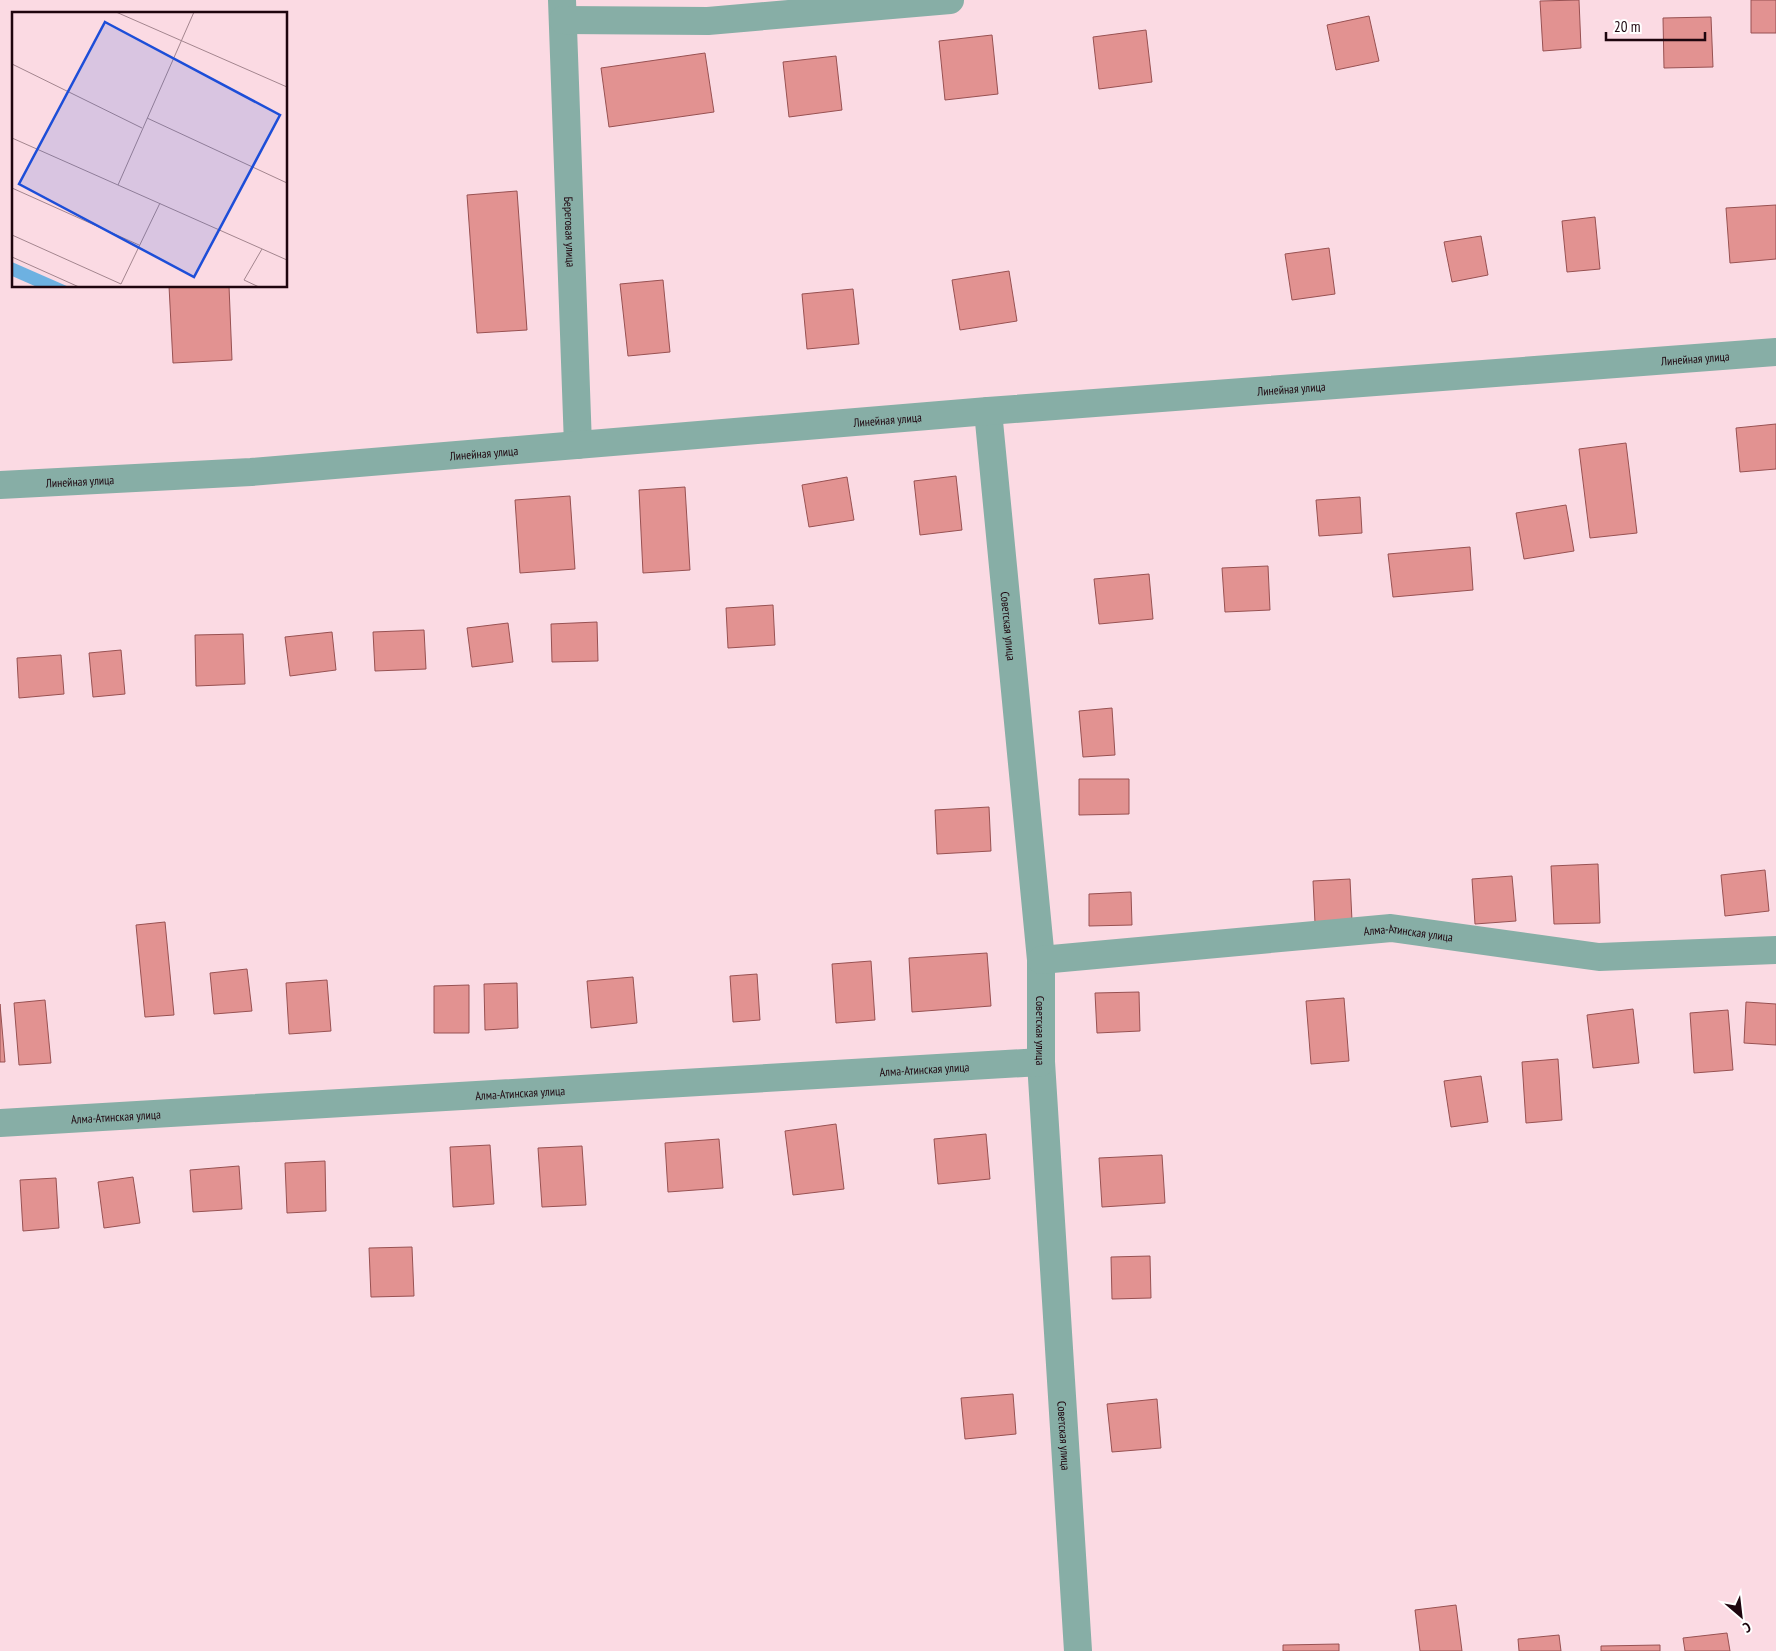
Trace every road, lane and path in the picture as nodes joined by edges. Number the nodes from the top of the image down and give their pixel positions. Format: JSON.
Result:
{"nodes":[{"id":1,"x":950,"y":0,"type":"edge"},
{"id":2,"x":562,"y":10,"type":"edge"},
{"id":3,"x":1776,"y":352,"type":"edge"},
{"id":4,"x":988,"y":411,"type":"junction"},
{"id":5,"x":578,"y":445,"type":"junction"},
{"id":6,"x":0,"y":485,"type":"edge"},
{"id":7,"x":1776,"y":950,"type":"edge"},
{"id":8,"x":1040,"y":960,"type":"junction"},
{"id":9,"x":1041,"y":1062,"type":"junction"},
{"id":10,"x":0,"y":1123,"type":"edge"},
{"id":11,"x":1078,"y":1651,"type":"edge"}],
"edges":[{"from":1,"to":2,"type":"street","name":"Береговая улица"},
{"from":2,"to":5,"type":"street","name":"Береговая улица"},
{"from":3,"to":4,"type":"street","name":"Линейная улица"},
{"from":4,"to":5,"type":"street","name":"Линейная улица"},
{"from":4,"to":8,"type":"street","name":"Советская улица"},
{"from":5,"to":6,"type":"street","name":"Линейная улица"},
{"from":7,"to":8,"type":"street","name":"Алма-Атинская улица"},
{"from":8,"to":9,"type":"street","name":"Советская улица"},
{"from":9,"to":10,"type":"street","name":"Алма-Атинская улица"},
{"from":9,"to":11,"type":"street","name":"Советская улица"}]}
